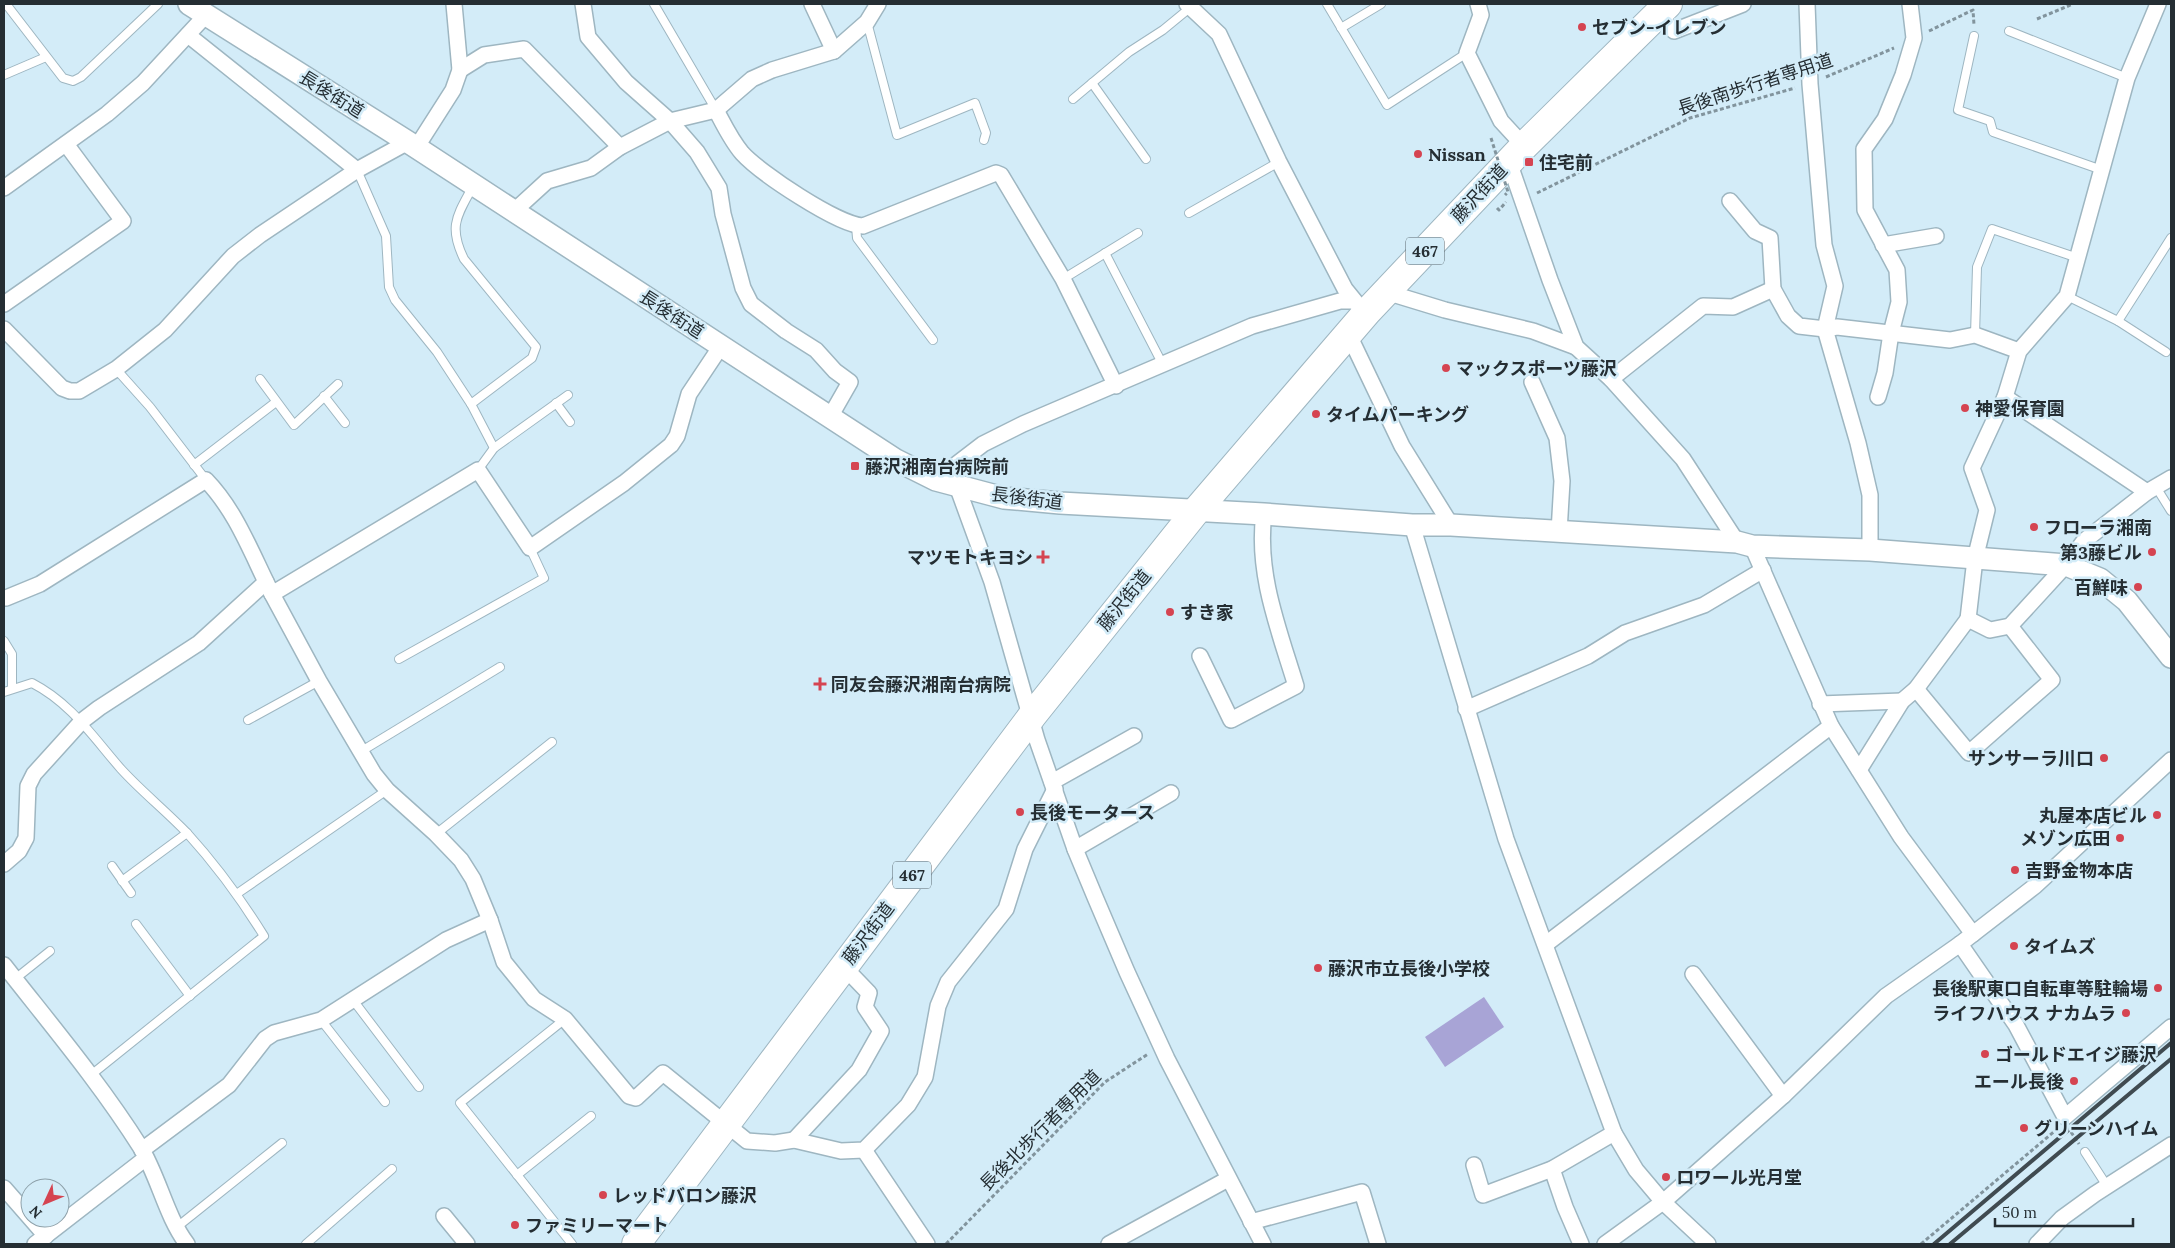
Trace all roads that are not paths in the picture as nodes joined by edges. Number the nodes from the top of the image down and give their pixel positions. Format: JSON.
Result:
{"nodes":[{"id":1,"x":6,"y":4,"type":"edge"},
{"id":2,"x":158,"y":4,"type":"edge"},
{"id":3,"x":454,"y":4,"type":"edge"},
{"id":4,"x":583,"y":4,"type":"edge"},
{"id":5,"x":654,"y":4,"type":"edge"},
{"id":6,"x":812,"y":4,"type":"edge"},
{"id":7,"x":878,"y":4,"type":"edge"},
{"id":8,"x":1327,"y":4,"type":"edge"},
{"id":9,"x":1382,"y":4,"type":"edge"},
{"id":10,"x":1478,"y":4,"type":"edge"},
{"id":11,"x":1743,"y":4,"type":"edge"},
{"id":12,"x":1807,"y":4,"type":"edge"},
{"id":13,"x":1910,"y":4,"type":"edge"},
{"id":14,"x":2158,"y":4,"type":"edge"},
{"id":15,"x":1189,"y":5,"type":"edge"},
{"id":16,"x":198,"y":9,"type":"edge"},
{"id":17,"x":1662,"y":9,"type":"edge"},
{"id":18,"x":867,"y":22,"type":"junction"},
{"id":19,"x":1341,"y":28,"type":"junction"},
{"id":20,"x":2009,"y":31,"type":"dead end"},
{"id":21,"x":188,"y":34,"type":"junction"},
{"id":22,"x":1974,"y":36,"type":"road end"},
{"id":23,"x":834,"y":51,"type":"junction"},
{"id":24,"x":1467,"y":53,"type":"junction"},
{"id":25,"x":46,"y":57,"type":"junction"},
{"id":26,"x":460,"y":70,"type":"junction"},
{"id":27,"x":4,"y":75,"type":"edge"},
{"id":28,"x":2127,"y":78,"type":"junction"},
{"id":29,"x":1092,"y":83,"type":"junction"},
{"id":30,"x":1073,"y":99,"type":"dead end"},
{"id":31,"x":716,"y":110,"type":"junction"},
{"id":32,"x":670,"y":121,"type":"junction"},
{"id":33,"x":984,"y":140,"type":"dead end"},
{"id":34,"x":66,"y":144,"type":"junction"},
{"id":35,"x":412,"y":145,"type":"junction"},
{"id":36,"x":620,"y":147,"type":"junction"},
{"id":37,"x":1516,"y":154,"type":"junction"},
{"id":38,"x":1146,"y":159,"type":"dead end"},
{"id":39,"x":1279,"y":162,"type":"junction"},
{"id":40,"x":357,"y":170,"type":"junction"},
{"id":41,"x":2102,"y":170,"type":"junction"},
{"id":42,"x":473,"y":185,"type":"junction"},
{"id":43,"x":4,"y":188,"type":"edge"},
{"id":44,"x":1730,"y":201,"type":"dead end"},
{"id":45,"x":513,"y":212,"type":"junction"},
{"id":46,"x":1189,"y":213,"type":"dead end"},
{"id":47,"x":856,"y":226,"type":"junction"},
{"id":48,"x":1138,"y":233,"type":"dead end"},
{"id":49,"x":1936,"y":236,"type":"dead end"},
{"id":50,"x":2171,"y":238,"type":"edge"},
{"id":51,"x":1883,"y":245,"type":"junction"},
{"id":52,"x":1105,"y":253,"type":"junction"},
{"id":53,"x":2078,"y":258,"type":"junction"},
{"id":54,"x":1063,"y":279,"type":"junction"},
{"id":55,"x":1773,"y":289,"type":"junction"},
{"id":56,"x":1386,"y":292,"type":"junction"},
{"id":57,"x":2067,"y":296,"type":"junction"},
{"id":58,"x":4,"y":304,"type":"edge"},
{"id":59,"x":1360,"y":307,"type":"junction"},
{"id":60,"x":2118,"y":321,"type":"junction"},
{"id":61,"x":1825,"y":329,"type":"junction"},
{"id":62,"x":4,"y":330,"type":"edge"},
{"id":63,"x":1348,"y":333,"type":"junction"},
{"id":64,"x":1891,"y":333,"type":"junction"},
{"id":65,"x":1975,"y":335,"type":"junction"},
{"id":66,"x":933,"y":340,"type":"dead end"},
{"id":67,"x":721,"y":346,"type":"junction"},
{"id":68,"x":1576,"y":347,"type":"junction"},
{"id":69,"x":2019,"y":351,"type":"junction"},
{"id":70,"x":2166,"y":352,"type":"dead end"},
{"id":71,"x":1163,"y":365,"type":"junction"},
{"id":72,"x":116,"y":369,"type":"junction"},
{"id":73,"x":260,"y":379,"type":"dead end"},
{"id":74,"x":1611,"y":379,"type":"junction"},
{"id":75,"x":1532,"y":382,"type":"dead end"},
{"id":76,"x":338,"y":384,"type":"dead end"},
{"id":77,"x":1116,"y":386,"type":"junction"},
{"id":78,"x":568,"y":395,"type":"dead end"},
{"id":79,"x":324,"y":396,"type":"junction"},
{"id":80,"x":1878,"y":397,"type":"dead end"},
{"id":81,"x":2005,"y":397,"type":"junction"},
{"id":82,"x":276,"y":402,"type":"junction"},
{"id":83,"x":556,"y":403,"type":"junction"},
{"id":84,"x":471,"y":404,"type":"junction"},
{"id":85,"x":830,"y":417,"type":"junction"},
{"id":86,"x":570,"y":422,"type":"dead end"},
{"id":87,"x":346,"y":423,"type":"dead end"},
{"id":88,"x":494,"y":448,"type":"junction"},
{"id":89,"x":194,"y":465,"type":"junction"},
{"id":90,"x":478,"y":470,"type":"junction"},
{"id":91,"x":2171,"y":478,"type":"edge"},
{"id":92,"x":206,"y":480,"type":"junction"},
{"id":93,"x":936,"y":480,"type":"junction"},
{"id":94,"x":957,"y":486,"type":"junction"},
{"id":95,"x":2151,"y":490,"type":"junction"},
{"id":96,"x":1196,"y":511,"type":"junction"},
{"id":97,"x":2171,"y":511,"type":"edge"},
{"id":98,"x":1264,"y":514,"type":"junction"},
{"id":99,"x":1412,"y":525,"type":"junction"},
{"id":100,"x":1451,"y":525,"type":"junction"},
{"id":101,"x":1560,"y":532,"type":"junction"},
{"id":102,"x":1745,"y":544,"type":"junction"},
{"id":103,"x":530,"y":548,"type":"junction"},
{"id":104,"x":1870,"y":550,"type":"junction"},
{"id":105,"x":1976,"y":559,"type":"junction"},
{"id":106,"x":2066,"y":565,"type":"junction"},
{"id":107,"x":1763,"y":570,"type":"junction"},
{"id":108,"x":269,"y":588,"type":"junction"},
{"id":109,"x":6,"y":598,"type":"dead end"},
{"id":110,"x":1968,"y":619,"type":"junction"},
{"id":111,"x":2010,"y":626,"type":"junction"},
{"id":112,"x":4,"y":640,"type":"edge"},
{"id":113,"x":1200,"y":656,"type":"dead end"},
{"id":114,"x":2171,"y":657,"type":"edge"},
{"id":115,"x":399,"y":659,"type":"dead end"},
{"id":116,"x":500,"y":667,"type":"dead end"},
{"id":117,"x":319,"y":681,"type":"junction"},
{"id":118,"x":12,"y":688,"type":"junction"},
{"id":119,"x":1916,"y":689,"type":"junction"},
{"id":120,"x":4,"y":692,"type":"edge"},
{"id":121,"x":1902,"y":701,"type":"junction"},
{"id":122,"x":1820,"y":704,"type":"junction"},
{"id":123,"x":1466,"y":709,"type":"junction"},
{"id":124,"x":1032,"y":716,"type":"junction"},
{"id":125,"x":248,"y":720,"type":"dead end"},
{"id":126,"x":82,"y":721,"type":"junction"},
{"id":127,"x":1831,"y":726,"type":"junction"},
{"id":128,"x":1134,"y":736,"type":"dead end"},
{"id":129,"x":552,"y":742,"type":"dead end"},
{"id":130,"x":360,"y":752,"type":"junction"},
{"id":131,"x":2171,"y":760,"type":"edge"},
{"id":132,"x":1859,"y":770,"type":"junction"},
{"id":133,"x":1054,"y":785,"type":"junction"},
{"id":134,"x":387,"y":790,"type":"junction"},
{"id":135,"x":1171,"y":794,"type":"dead end"},
{"id":136,"x":187,"y":833,"type":"junction"},
{"id":137,"x":436,"y":834,"type":"junction"},
{"id":138,"x":1076,"y":849,"type":"junction"},
{"id":139,"x":4,"y":864,"type":"edge"},
{"id":140,"x":112,"y":866,"type":"dead end"},
{"id":141,"x":122,"y":880,"type":"junction"},
{"id":142,"x":131,"y":893,"type":"dead end"},
{"id":143,"x":238,"y":893,"type":"junction"},
{"id":144,"x":490,"y":920,"type":"junction"},
{"id":145,"x":136,"y":924,"type":"dead end"},
{"id":146,"x":1973,"y":934,"type":"junction"},
{"id":147,"x":1546,"y":944,"type":"junction"},
{"id":148,"x":1960,"y":944,"type":"junction"},
{"id":149,"x":50,"y":951,"type":"dead end"},
{"id":150,"x":843,"y":966,"type":"junction"},
{"id":151,"x":8,"y":974,"type":"edge"},
{"id":152,"x":1693,"y":974,"type":"dead end"},
{"id":153,"x":190,"y":996,"type":"junction"},
{"id":154,"x":353,"y":1000,"type":"junction"},
{"id":155,"x":565,"y":1019,"type":"junction"},
{"id":156,"x":321,"y":1020,"type":"junction"},
{"id":157,"x":2171,"y":1027,"type":"edge"},
{"id":158,"x":91,"y":1075,"type":"junction"},
{"id":159,"x":419,"y":1087,"type":"dead end"},
{"id":160,"x":1783,"y":1096,"type":"junction"},
{"id":161,"x":385,"y":1102,"type":"dead end"},
{"id":162,"x":591,"y":1116,"type":"dead end"},
{"id":163,"x":726,"y":1125,"type":"junction"},
{"id":164,"x":1614,"y":1133,"type":"junction"},
{"id":165,"x":794,"y":1140,"type":"junction"},
{"id":166,"x":282,"y":1143,"type":"dead end"},
{"id":167,"x":2171,"y":1146,"type":"edge"},
{"id":168,"x":864,"y":1150,"type":"junction"},
{"id":169,"x":2084,"y":1152,"type":"road end"},
{"id":170,"x":144,"y":1154,"type":"junction"},
{"id":171,"x":1474,"y":1165,"type":"dead end"},
{"id":172,"x":392,"y":1168,"type":"dead end"},
{"id":173,"x":1552,"y":1170,"type":"junction"},
{"id":174,"x":517,"y":1175,"type":"junction"},
{"id":175,"x":1228,"y":1179,"type":"junction"},
{"id":176,"x":2107,"y":1186,"type":"junction"},
{"id":177,"x":4,"y":1188,"type":"edge"},
{"id":178,"x":1663,"y":1202,"type":"junction"},
{"id":179,"x":444,"y":1216,"type":"dead end"},
{"id":180,"x":1251,"y":1222,"type":"junction"},
{"id":181,"x":177,"y":1227,"type":"junction"},
{"id":182,"x":41,"y":1240,"type":"edge"},
{"id":183,"x":184,"y":1243,"type":"edge"},
{"id":184,"x":306,"y":1244,"type":"edge"},
{"id":185,"x":467,"y":1244,"type":"edge"},
{"id":186,"x":572,"y":1244,"type":"edge"},
{"id":187,"x":636,"y":1244,"type":"edge"},
{"id":188,"x":927,"y":1244,"type":"edge"},
{"id":189,"x":1109,"y":1244,"type":"edge"},
{"id":190,"x":1263,"y":1244,"type":"edge"},
{"id":191,"x":1378,"y":1244,"type":"edge"},
{"id":192,"x":1581,"y":1244,"type":"edge"},
{"id":193,"x":1605,"y":1244,"type":"edge"},
{"id":194,"x":1708,"y":1244,"type":"edge"},
{"id":195,"x":2037,"y":1244,"type":"edge"}],
"edges":[{"from":1,"to":25,"type":"lane"},
{"from":2,"to":25,"type":"lane"},
{"from":3,"to":26,"type":"street"},
{"from":4,"to":32,"type":"street"},
{"from":5,"to":31,"type":"lane"},
{"from":6,"to":23,"type":"street"},
{"from":7,"to":18,"type":"street"},
{"from":8,"to":19,"type":"lane"},
{"from":9,"to":19,"type":"lane"},
{"from":10,"to":24,"type":"street"},
{"from":11,"to":17,"type":"street"},
{"from":12,"to":61,"type":"street"},
{"from":13,"to":51,"type":"street"},
{"from":14,"to":28,"type":"street"},
{"from":15,"to":29,"type":"lane"},
{"from":15,"to":39,"type":"street"},
{"from":16,"to":21,"type":"street"},
{"from":16,"to":35,"type":"street","name":"長後街道"},
{"from":17,"to":37,"type":"highway","name":"藤沢街道","number":"467"},
{"from":18,"to":23,"type":"street"},
{"from":18,"to":33,"type":"lane"},
{"from":19,"to":24,"type":"lane"},
{"from":20,"to":28,"type":"lane"},
{"from":21,"to":34,"type":"street"},
{"from":21,"to":40,"type":"street"},
{"from":22,"to":41,"type":"lane"},
{"from":23,"to":31,"type":"street"},
{"from":24,"to":37,"type":"street"},
{"from":25,"to":27,"type":"lane"},
{"from":26,"to":35,"type":"street"},
{"from":26,"to":36,"type":"street"},
{"from":28,"to":41,"type":"street"},
{"from":29,"to":30,"type":"lane"},
{"from":29,"to":38,"type":"lane"},
{"from":31,"to":32,"type":"street"},
{"from":31,"to":47,"type":"street"},
{"from":32,"to":36,"type":"street"},
{"from":32,"to":85,"type":"street"},
{"from":34,"to":43,"type":"street"},
{"from":34,"to":58,"type":"street"},
{"from":35,"to":40,"type":"street"},
{"from":35,"to":42,"type":"street","name":"長後街道"},
{"from":36,"to":45,"type":"street"},
{"from":37,"to":56,"type":"highway","name":"藤沢街道","number":"467"},
{"from":37,"to":68,"type":"street"},
{"from":39,"to":46,"type":"lane"},
{"from":39,"to":59,"type":"street"},
{"from":40,"to":72,"type":"street"},
{"from":40,"to":84,"type":"lane"},
{"from":41,"to":53,"type":"street"},
{"from":42,"to":45,"type":"street","name":"長後街道"},
{"from":42,"to":84,"type":"lane"},
{"from":44,"to":55,"type":"street"},
{"from":45,"to":67,"type":"street","name":"長後街道"},
{"from":47,"to":54,"type":"street"},
{"from":47,"to":66,"type":"lane"},
{"from":48,"to":52,"type":"lane"},
{"from":49,"to":51,"type":"street"},
{"from":50,"to":60,"type":"lane"},
{"from":51,"to":64,"type":"street"},
{"from":52,"to":54,"type":"lane"},
{"from":52,"to":71,"type":"lane"},
{"from":53,"to":57,"type":"street"},
{"from":53,"to":65,"type":"lane"},
{"from":54,"to":77,"type":"street"},
{"from":55,"to":61,"type":"street"},
{"from":55,"to":74,"type":"street"},
{"from":56,"to":59,"type":"highway","name":"藤沢街道","number":"467"},
{"from":56,"to":68,"type":"street"},
{"from":57,"to":60,"type":"lane"},
{"from":57,"to":69,"type":"street"},
{"from":59,"to":63,"type":"highway","name":"藤沢街道","number":"467"},
{"from":59,"to":71,"type":"street"},
{"from":60,"to":70,"type":"lane"},
{"from":61,"to":64,"type":"street"},
{"from":61,"to":104,"type":"street"},
{"from":62,"to":72,"type":"street"},
{"from":63,"to":96,"type":"highway","name":"藤沢街道","number":"467"},
{"from":63,"to":100,"type":"street"},
{"from":64,"to":65,"type":"street"},
{"from":64,"to":80,"type":"street"},
{"from":65,"to":69,"type":"street"},
{"from":67,"to":85,"type":"street","name":"長後街道"},
{"from":67,"to":103,"type":"street"},
{"from":68,"to":74,"type":"street"},
{"from":69,"to":81,"type":"street"},
{"from":71,"to":77,"type":"street"},
{"from":72,"to":89,"type":"lane"},
{"from":73,"to":82,"type":"lane"},
{"from":74,"to":102,"type":"street"},
{"from":75,"to":101,"type":"street"},
{"from":76,"to":79,"type":"lane"},
{"from":77,"to":93,"type":"street"},
{"from":78,"to":83,"type":"lane"},
{"from":79,"to":82,"type":"lane"},
{"from":79,"to":87,"type":"lane"},
{"from":81,"to":95,"type":"street"},
{"from":81,"to":105,"type":"street"},
{"from":82,"to":89,"type":"lane"},
{"from":83,"to":86,"type":"lane"},
{"from":83,"to":88,"type":"lane"},
{"from":84,"to":88,"type":"lane"},
{"from":85,"to":93,"type":"street","name":"長後街道"},
{"from":88,"to":90,"type":"lane"},
{"from":89,"to":92,"type":"lane"},
{"from":90,"to":103,"type":"street"},
{"from":90,"to":108,"type":"street"},
{"from":91,"to":95,"type":"street"},
{"from":92,"to":108,"type":"street"},
{"from":92,"to":109,"type":"street"},
{"from":93,"to":94,"type":"street","name":"長後街道"},
{"from":94,"to":96,"type":"street","name":"長後街道"},
{"from":94,"to":124,"type":"street"},
{"from":95,"to":97,"type":"lane"},
{"from":95,"to":106,"type":"street"},
{"from":96,"to":98,"type":"street","name":"長後街道"},
{"from":96,"to":124,"type":"highway","name":"藤沢街道","number":"467"},
{"from":98,"to":99,"type":"street","name":"長後街道"},
{"from":98,"to":113,"type":"street"},
{"from":99,"to":100,"type":"street","name":"長後街道"},
{"from":99,"to":123,"type":"street"},
{"from":100,"to":101,"type":"street","name":"長後街道"},
{"from":101,"to":102,"type":"street","name":"長後街道"},
{"from":102,"to":104,"type":"street","name":"長後街道"},
{"from":102,"to":107,"type":"street"},
{"from":103,"to":115,"type":"lane"},
{"from":104,"to":105,"type":"street","name":"長後街道"},
{"from":105,"to":106,"type":"street","name":"長後街道"},
{"from":105,"to":110,"type":"street"},
{"from":106,"to":111,"type":"street"},
{"from":106,"to":114,"type":"street","name":"長後街道"},
{"from":107,"to":122,"type":"street"},
{"from":107,"to":123,"type":"street"},
{"from":108,"to":117,"type":"street"},
{"from":108,"to":126,"type":"street"},
{"from":110,"to":111,"type":"street"},
{"from":110,"to":119,"type":"street"},
{"from":111,"to":119,"type":"street"},
{"from":112,"to":118,"type":"lane"},
{"from":116,"to":130,"type":"lane"},
{"from":117,"to":125,"type":"lane"},
{"from":117,"to":130,"type":"street"},
{"from":118,"to":120,"type":"lane"},
{"from":118,"to":126,"type":"lane"},
{"from":119,"to":121,"type":"street"},
{"from":121,"to":122,"type":"street"},
{"from":121,"to":132,"type":"street"},
{"from":122,"to":127,"type":"street"},
{"from":123,"to":147,"type":"street"},
{"from":124,"to":133,"type":"street"},
{"from":124,"to":150,"type":"highway","name":"藤沢街道","number":"467"},
{"from":126,"to":136,"type":"lane"},
{"from":126,"to":139,"type":"street"},
{"from":127,"to":132,"type":"street"},
{"from":127,"to":147,"type":"street"},
{"from":128,"to":133,"type":"street"},
{"from":129,"to":137,"type":"lane"},
{"from":130,"to":134,"type":"street"},
{"from":131,"to":146,"type":"street"},
{"from":132,"to":146,"type":"street"},
{"from":133,"to":138,"type":"street"},
{"from":133,"to":168,"type":"street"},
{"from":134,"to":137,"type":"street"},
{"from":134,"to":143,"type":"lane"},
{"from":135,"to":138,"type":"street"},
{"from":136,"to":141,"type":"lane"},
{"from":136,"to":143,"type":"lane"},
{"from":137,"to":144,"type":"street"},
{"from":138,"to":175,"type":"street"},
{"from":140,"to":141,"type":"lane"},
{"from":141,"to":142,"type":"lane"},
{"from":143,"to":153,"type":"lane"},
{"from":144,"to":154,"type":"street"},
{"from":144,"to":155,"type":"street"},
{"from":145,"to":153,"type":"lane"},
{"from":146,"to":148,"type":"street"},
{"from":147,"to":164,"type":"street"},
{"from":148,"to":157,"type":"street"},
{"from":148,"to":160,"type":"street"},
{"from":149,"to":151,"type":"lane"},
{"from":150,"to":163,"type":"highway","name":"藤沢街道","number":"467"},
{"from":150,"to":165,"type":"street"},
{"from":151,"to":158,"type":"street"},
{"from":152,"to":160,"type":"street"},
{"from":153,"to":158,"type":"lane"},
{"from":154,"to":156,"type":"street"},
{"from":154,"to":159,"type":"lane"},
{"from":155,"to":163,"type":"street"},
{"from":155,"to":174,"type":"lane"},
{"from":156,"to":161,"type":"lane"},
{"from":156,"to":170,"type":"street"},
{"from":158,"to":170,"type":"street"},
{"from":160,"to":178,"type":"street"},
{"from":162,"to":174,"type":"lane"},
{"from":163,"to":165,"type":"street"},
{"from":163,"to":187,"type":"highway","name":"藤沢街道","number":"467"},
{"from":164,"to":173,"type":"street"},
{"from":164,"to":178,"type":"street"},
{"from":165,"to":168,"type":"street"},
{"from":166,"to":181,"type":"lane"},
{"from":167,"to":176,"type":"street"},
{"from":168,"to":188,"type":"street"},
{"from":169,"to":176,"type":"lane"},
{"from":170,"to":181,"type":"street"},
{"from":170,"to":182,"type":"street"},
{"from":171,"to":173,"type":"street"},
{"from":172,"to":184,"type":"lane"},
{"from":173,"to":192,"type":"street"},
{"from":174,"to":186,"type":"lane"},
{"from":175,"to":180,"type":"street"},
{"from":175,"to":189,"type":"street"},
{"from":176,"to":195,"type":"street"},
{"from":177,"to":182,"type":"street"},
{"from":178,"to":193,"type":"street"},
{"from":178,"to":194,"type":"street"},
{"from":179,"to":185,"type":"street"},
{"from":180,"to":190,"type":"street"},
{"from":180,"to":191,"type":"street"},
{"from":181,"to":183,"type":"street"}]}
